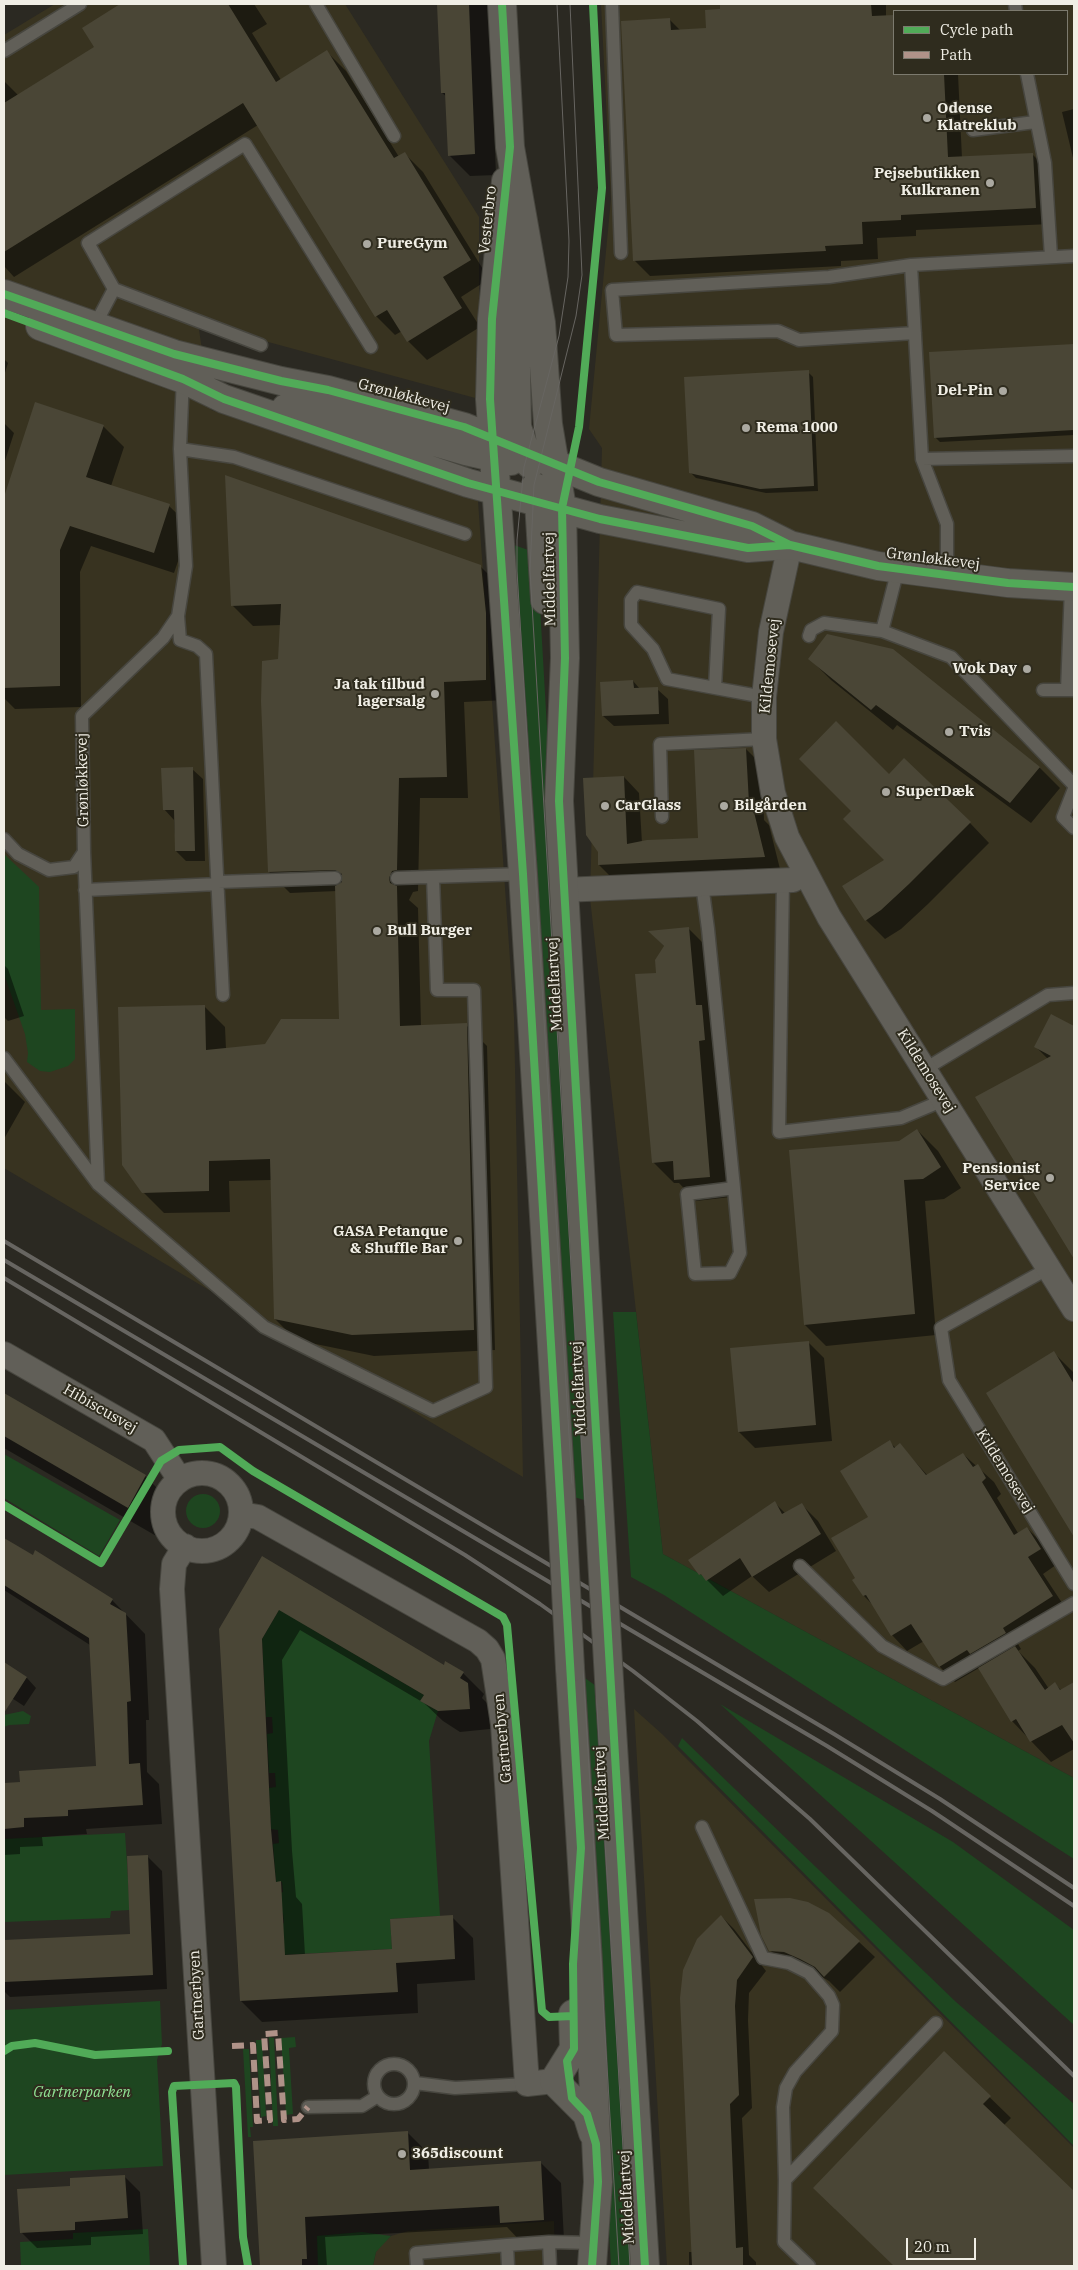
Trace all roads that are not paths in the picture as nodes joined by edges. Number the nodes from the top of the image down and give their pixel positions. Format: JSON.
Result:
{"nodes":[{"id":1,"x":80,"y":4,"type":"edge"},
{"id":2,"x":316,"y":4,"type":"edge"},
{"id":3,"x":502,"y":4,"type":"edge"},
{"id":4,"x":612,"y":4,"type":"edge"},
{"id":5,"x":4,"y":51,"type":"edge"},
{"id":6,"x":1027,"y":75,"type":"edge"},
{"id":7,"x":1036,"y":122,"type":"junction"},
{"id":8,"x":973,"y":130,"type":"dead end"},
{"id":9,"x":394,"y":136,"type":"dead end"},
{"id":10,"x":510,"y":147,"type":"junction"},
{"id":11,"x":621,"y":253,"type":"dead end"},
{"id":12,"x":1074,"y":256,"type":"edge"},
{"id":13,"x":1050,"y":257,"type":"junction"},
{"id":14,"x":911,"y":265,"type":"junction"},
{"id":15,"x":114,"y":289,"type":"junction"},
{"id":16,"x":4,"y":294,"type":"edge"},
{"id":17,"x":4,"y":313,"type":"edge"},
{"id":18,"x":95,"y":325,"type":"junction"},
{"id":19,"x":915,"y":332,"type":"junction"},
{"id":20,"x":261,"y":345,"type":"dead end"},
{"id":21,"x":371,"y":347,"type":"dead end"},
{"id":22,"x":186,"y":368,"type":"junction"},
{"id":23,"x":224,"y":399,"type":"junction"},
{"id":24,"x":180,"y":449,"type":"junction"},
{"id":25,"x":521,"y":455,"type":"junction"},
{"id":26,"x":1074,"y":456,"type":"edge"},
{"id":27,"x":922,"y":459,"type":"junction"},
{"id":28,"x":544,"y":499,"type":"junction"},
{"id":29,"x":465,"y":534,"type":"dead end"},
{"id":30,"x":790,"y":544,"type":"junction"},
{"id":31,"x":898,"y":569,"type":"junction"},
{"id":32,"x":947,"y":575,"type":"junction"},
{"id":33,"x":1072,"y":587,"type":"edge"},
{"id":34,"x":178,"y":616,"type":"junction"},
{"id":35,"x":882,"y":631,"type":"junction"},
{"id":36,"x":809,"y":636,"type":"dead end"},
{"id":37,"x":715,"y":688,"type":"junction"},
{"id":38,"x":1043,"y":690,"type":"dead end"},
{"id":39,"x":1071,"y":690,"type":"edge"},
{"id":40,"x":764,"y":697,"type":"junction"},
{"id":41,"x":764,"y":739,"type":"junction"},
{"id":42,"x":1074,"y":785,"type":"edge"},
{"id":43,"x":1074,"y":789,"type":"edge"},
{"id":44,"x":662,"y":817,"type":"dead end"},
{"id":45,"x":1074,"y":828,"type":"edge"},
{"id":46,"x":4,"y":839,"type":"edge"},
{"id":47,"x":84,"y":852,"type":"junction"},
{"id":48,"x":523,"y":874,"type":"junction"},
{"id":49,"x":793,"y":876,"type":"junction"},
{"id":50,"x":433,"y":877,"type":"junction"},
{"id":51,"x":335,"y":878,"type":"dead end"},
{"id":52,"x":397,"y":878,"type":"dead end"},
{"id":53,"x":218,"y":883,"type":"junction"},
{"id":54,"x":702,"y":884,"type":"junction"},
{"id":55,"x":85,"y":890,"type":"junction"},
{"id":56,"x":563,"y":890,"type":"junction"},
{"id":57,"x":1074,"y":993,"type":"edge"},
{"id":58,"x":223,"y":995,"type":"dead end"},
{"id":59,"x":4,"y":1058,"type":"edge"},
{"id":60,"x":925,"y":1070,"type":"junction"},
{"id":61,"x":944,"y":1100,"type":"junction"},
{"id":62,"x":98,"y":1184,"type":"junction"},
{"id":63,"x":734,"y":1188,"type":"junction"},
{"id":64,"x":1049,"y":1268,"type":"junction"},
{"id":65,"x":1074,"y":1309,"type":"edge"},
{"id":66,"x":4,"y":1354,"type":"edge"},
{"id":67,"x":180,"y":1480,"type":"junction"},
{"id":68,"x":240,"y":1514,"type":"junction"},
{"id":69,"x":185,"y":1546,"type":"junction"},
{"id":70,"x":800,"y":1566,"type":"dead end"},
{"id":71,"x":1074,"y":1584,"type":"edge"},
{"id":72,"x":1074,"y":1603,"type":"edge"},
{"id":73,"x":702,"y":1827,"type":"dead end"},
{"id":74,"x":581,"y":1848,"type":"junction"},
{"id":75,"x":936,"y":2023,"type":"dead end"},
{"id":76,"x":554,"y":2082,"type":"junction"},
{"id":77,"x":414,"y":2083,"type":"junction"},
{"id":78,"x":527,"y":2084,"type":"junction"},
{"id":79,"x":378,"y":2096,"type":"junction"},
{"id":80,"x":308,"y":2107,"type":"dead end"},
{"id":81,"x":596,"y":2144,"type":"junction"},
{"id":82,"x":785,"y":2180,"type":"junction"},
{"id":83,"x":549,"y":2242,"type":"junction"},
{"id":84,"x":507,"y":2245,"type":"junction"},
{"id":85,"x":597,"y":2259,"type":"edge"},
{"id":86,"x":214,"y":2266,"type":"edge"},
{"id":87,"x":417,"y":2266,"type":"edge"},
{"id":88,"x":508,"y":2266,"type":"edge"},
{"id":89,"x":550,"y":2266,"type":"edge"},
{"id":90,"x":645,"y":2266,"type":"edge"},
{"id":91,"x":809,"y":2266,"type":"edge"}],
"edges":[{"from":1,"to":5,"type":"lane"},
{"from":2,"to":9,"type":"lane"},
{"from":3,"to":10,"type":"street","name":"Vesterbro"},
{"from":4,"to":11,"type":"lane"},
{"from":6,"to":7,"type":"lane"},
{"from":7,"to":8,"type":"lane"},
{"from":7,"to":13,"type":"lane"},
{"from":10,"to":25,"type":"street","name":"Vesterbro"},
{"from":10,"to":25,"type":"street","name":"Vesterbro"},
{"from":12,"to":13,"type":"lane"},
{"from":13,"to":14,"type":"lane"},
{"from":14,"to":19,"type":"lane"},
{"from":14,"to":19,"type":"lane"},
{"from":15,"to":18,"type":"lane"},
{"from":15,"to":20,"type":"lane"},
{"from":15,"to":21,"type":"lane"},
{"from":16,"to":18,"type":"street","name":"Grønløkkevej"},
{"from":17,"to":22,"type":"street","name":"Grønløkkevej"},
{"from":18,"to":22,"type":"street","name":"Grønløkkevej"},
{"from":19,"to":27,"type":"lane"},
{"from":22,"to":23,"type":"street","name":"Grønløkkevej"},
{"from":22,"to":24,"type":"lane","name":"Grønløkkevej"},
{"from":22,"to":25,"type":"street","name":"Grønløkkevej"},
{"from":23,"to":25,"type":"street"},
{"from":23,"to":28,"type":"street","name":"Grønløkkevej"},
{"from":24,"to":29,"type":"lane"},
{"from":24,"to":34,"type":"lane","name":"Grønløkkevej"},
{"from":25,"to":28,"type":"street"},
{"from":25,"to":28,"type":"street"},
{"from":25,"to":28,"type":"street"},
{"from":25,"to":30,"type":"street","name":"Grønløkkevej"},
{"from":26,"to":27,"type":"lane"},
{"from":27,"to":32,"type":"lane"},
{"from":28,"to":30,"type":"street","name":"Grønløkkevej"},
{"from":28,"to":48,"type":"street","name":"Middelfartvej"},
{"from":28,"to":56,"type":"street","name":"Middelfartvej"},
{"from":30,"to":31,"type":"street","name":"Grønløkkevej"},
{"from":30,"to":40,"type":"street","name":"Kildemosevej"},
{"from":31,"to":32,"type":"street","name":"Grønløkkevej"},
{"from":31,"to":35,"type":"lane"},
{"from":32,"to":33,"type":"street","name":"Grønløkkevej"},
{"from":33,"to":39,"type":"lane"},
{"from":34,"to":47,"type":"lane","name":"Grønløkkevej"},
{"from":34,"to":53,"type":"lane"},
{"from":35,"to":36,"type":"lane"},
{"from":35,"to":42,"type":"lane"},
{"from":37,"to":37,"type":"lane"},
{"from":37,"to":40,"type":"lane"},
{"from":38,"to":39,"type":"lane"},
{"from":40,"to":41,"type":"street","name":"Kildemosevej"},
{"from":41,"to":44,"type":"lane"},
{"from":41,"to":49,"type":"street","name":"Kildemosevej"},
{"from":43,"to":45,"type":"lane"},
{"from":46,"to":47,"type":"lane"},
{"from":47,"to":55,"type":"lane","name":"Grønløkkevej"},
{"from":48,"to":50,"type":"lane"},
{"from":48,"to":74,"type":"street","name":"Middelfartvej","bridge":true},
{"from":49,"to":54,"type":"street"},
{"from":49,"to":60,"type":"street","name":"Kildemosevej"},
{"from":49,"to":61,"type":"lane"},
{"from":50,"to":52,"type":"lane"},
{"from":50,"to":62,"type":"lane"},
{"from":51,"to":53,"type":"lane"},
{"from":53,"to":55,"type":"lane"},
{"from":53,"to":58,"type":"lane"},
{"from":54,"to":56,"type":"street"},
{"from":54,"to":63,"type":"lane"},
{"from":55,"to":62,"type":"lane","name":"Grønløkkevej"},
{"from":56,"to":90,"type":"street","name":"Middelfartvej","bridge":true},
{"from":57,"to":60,"type":"lane"},
{"from":59,"to":62,"type":"lane"},
{"from":60,"to":61,"type":"street","name":"Kildemosevej"},
{"from":61,"to":64,"type":"street","name":"Kildemosevej"},
{"from":63,"to":63,"type":"lane"},
{"from":64,"to":65,"type":"street","name":"Kildemosevej"},
{"from":64,"to":71,"type":"lane","name":"Kildemosevej"},
{"from":66,"to":67,"type":"street","name":"Hibiscusvej"},
{"from":67,"to":68,"type":"street"},
{"from":67,"to":69,"type":"street"},
{"from":68,"to":69,"type":"street"},
{"from":68,"to":78,"type":"street","name":"Gartnerbyen"},
{"from":69,"to":86,"type":"street","name":"Gartnerbyen"},
{"from":70,"to":72,"type":"lane"},
{"from":73,"to":82,"type":"lane"},
{"from":74,"to":76,"type":"street"},
{"from":74,"to":81,"type":"street","name":"Middelfartvej"},
{"from":75,"to":82,"type":"lane"},
{"from":76,"to":78,"type":"street"},
{"from":76,"to":81,"type":"street"},
{"from":77,"to":78,"type":"lane"},
{"from":77,"to":79,"type":"lane"},
{"from":77,"to":79,"type":"lane"},
{"from":79,"to":80,"type":"lane"},
{"from":81,"to":85,"type":"street","name":"Middelfartvej"},
{"from":82,"to":91,"type":"lane"},
{"from":83,"to":84,"type":"lane"},
{"from":83,"to":85,"type":"lane"},
{"from":83,"to":89,"type":"lane"},
{"from":84,"to":87,"type":"lane"},
{"from":84,"to":88,"type":"lane"}]}
